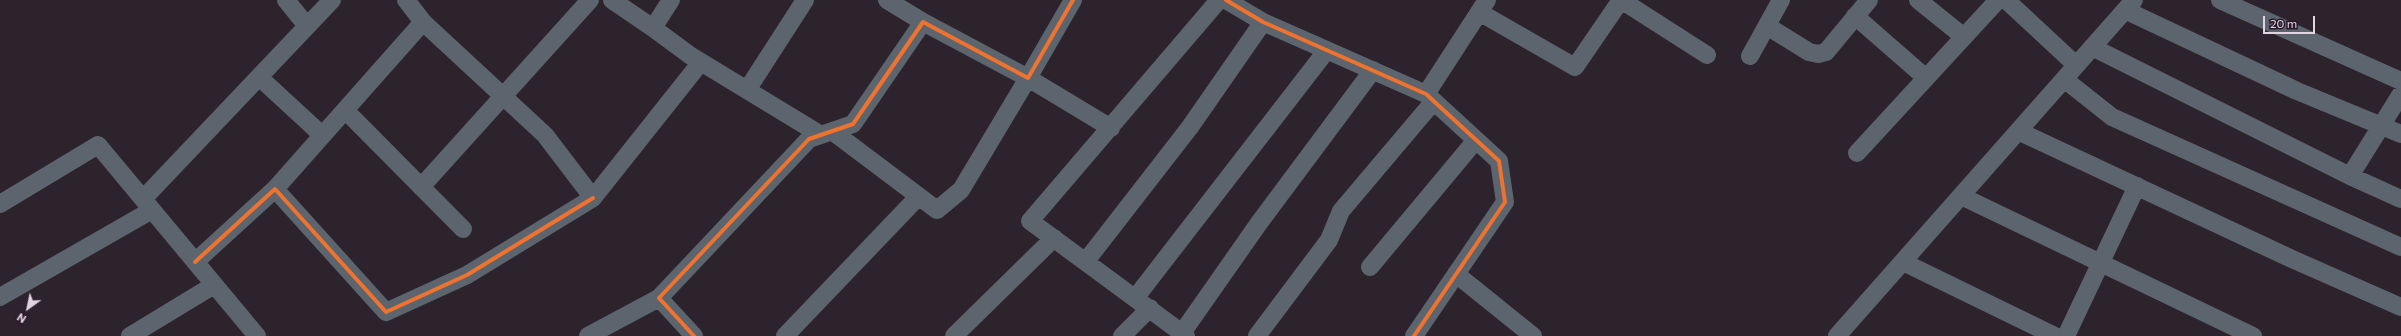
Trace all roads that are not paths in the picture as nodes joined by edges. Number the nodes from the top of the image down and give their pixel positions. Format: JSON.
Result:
{"nodes":[{"id":1,"x":286,"y":0,"type":"edge"},
{"id":2,"x":332,"y":0,"type":"edge"},
{"id":3,"x":406,"y":0,"type":"edge"},
{"id":4,"x":590,"y":0,"type":"edge"},
{"id":5,"x":612,"y":0,"type":"edge"},
{"id":6,"x":671,"y":0,"type":"edge"},
{"id":7,"x":805,"y":0,"type":"edge"},
{"id":8,"x":887,"y":0,"type":"edge"},
{"id":9,"x":1073,"y":0,"type":"edge"},
{"id":10,"x":1219,"y":0,"type":"edge"},
{"id":11,"x":1226,"y":0,"type":"edge"},
{"id":12,"x":1621,"y":0,"type":"edge"},
{"id":13,"x":1869,"y":0,"type":"edge"},
{"id":14,"x":1918,"y":0,"type":"edge"},
{"id":15,"x":1998,"y":0,"type":"edge"},
{"id":16,"x":2006,"y":0,"type":"edge"},
{"id":17,"x":2220,"y":0,"type":"edge"},
{"id":18,"x":1774,"y":2,"type":"edge"},
{"id":19,"x":1482,"y":4,"type":"edge"},
{"id":20,"x":2129,"y":5,"type":"edge"},
{"id":21,"x":1855,"y":16,"type":"junction"},
{"id":22,"x":423,"y":22,"type":"junction"},
{"id":23,"x":924,"y":22,"type":"junction"},
{"id":24,"x":1263,"y":22,"type":"junction"},
{"id":25,"x":307,"y":26,"type":"junction"},
{"id":26,"x":1766,"y":26,"type":"junction"},
{"id":27,"x":652,"y":28,"type":"junction"},
{"id":28,"x":1964,"y":37,"type":"junction"},
{"id":29,"x":2092,"y":47,"type":"junction"},
{"id":30,"x":1327,"y":50,"type":"junction"},
{"id":31,"x":1707,"y":55,"type":"dead end"},
{"id":32,"x":1750,"y":56,"type":"dead end"},
{"id":33,"x":701,"y":62,"type":"junction"},
{"id":34,"x":2076,"y":65,"type":"junction"},
{"id":35,"x":1373,"y":70,"type":"junction"},
{"id":36,"x":259,"y":77,"type":"junction"},
{"id":37,"x":1028,"y":78,"type":"junction"},
{"id":38,"x":1926,"y":78,"type":"junction"},
{"id":39,"x":2064,"y":79,"type":"junction"},
{"id":40,"x":2401,"y":81,"type":"edge"},
{"id":41,"x":747,"y":90,"type":"junction"},
{"id":42,"x":2401,"y":94,"type":"edge"},
{"id":43,"x":502,"y":96,"type":"junction"},
{"id":44,"x":1430,"y":97,"type":"junction"},
{"id":45,"x":345,"y":110,"type":"junction"},
{"id":46,"x":2382,"y":125,"type":"junction"},
{"id":47,"x":1111,"y":128,"type":"junction"},
{"id":48,"x":2018,"y":130,"type":"junction"},
{"id":49,"x":827,"y":133,"type":"junction"},
{"id":50,"x":2401,"y":134,"type":"edge"},
{"id":51,"x":322,"y":135,"type":"junction"},
{"id":52,"x":1476,"y":140,"type":"junction"},
{"id":53,"x":1857,"y":153,"type":"dead end"},
{"id":54,"x":2350,"y":176,"type":"junction"},
{"id":55,"x":2137,"y":186,"type":"junction"},
{"id":56,"x":421,"y":187,"type":"junction"},
{"id":57,"x":275,"y":189,"type":"junction"},
{"id":58,"x":919,"y":196,"type":"junction"},
{"id":59,"x":1961,"y":196,"type":"junction"},
{"id":60,"x":593,"y":198,"type":"junction"},
{"id":61,"x":2401,"y":200,"type":"edge"},
{"id":62,"x":0,"y":204,"type":"edge"},
{"id":63,"x":147,"y":205,"type":"junction"},
{"id":64,"x":463,"y":229,"type":"dead end"},
{"id":65,"x":1054,"y":238,"type":"junction"},
{"id":66,"x":2401,"y":247,"type":"edge"},
{"id":67,"x":1086,"y":261,"type":"junction"},
{"id":68,"x":195,"y":262,"type":"junction"},
{"id":69,"x":1903,"y":262,"type":"junction"},
{"id":70,"x":2102,"y":263,"type":"junction"},
{"id":71,"x":1370,"y":267,"type":"dead end"},
{"id":72,"x":1456,"y":274,"type":"junction"},
{"id":73,"x":214,"y":285,"type":"junction"},
{"id":74,"x":0,"y":297,"type":"edge"},
{"id":75,"x":659,"y":298,"type":"junction"},
{"id":76,"x":1143,"y":303,"type":"junction"},
{"id":77,"x":2401,"y":307,"type":"edge"},
{"id":78,"x":1184,"y":334,"type":"edge"},
{"id":79,"x":130,"y":336,"type":"edge"},
{"id":80,"x":257,"y":336,"type":"edge"},
{"id":81,"x":588,"y":336,"type":"edge"},
{"id":82,"x":694,"y":336,"type":"edge"},
{"id":83,"x":785,"y":336,"type":"edge"},
{"id":84,"x":954,"y":336,"type":"edge"},
{"id":85,"x":1122,"y":336,"type":"edge"},
{"id":86,"x":1257,"y":336,"type":"edge"},
{"id":87,"x":1414,"y":336,"type":"edge"},
{"id":88,"x":1533,"y":336,"type":"edge"},
{"id":89,"x":1837,"y":336,"type":"edge"},
{"id":90,"x":2055,"y":336,"type":"edge"},
{"id":91,"x":2066,"y":336,"type":"edge"},
{"id":92,"x":2253,"y":336,"type":"edge"}],
"edges":[{"from":1,"to":25,"type":"street"},
{"from":2,"to":25,"type":"street"},
{"from":3,"to":22,"type":"street"},
{"from":4,"to":43,"type":"street"},
{"from":5,"to":27,"type":"street"},
{"from":6,"to":27,"type":"street"},
{"from":7,"to":41,"type":"street"},
{"from":8,"to":23,"type":"street"},
{"from":9,"to":37,"type":"street"},
{"from":10,"to":47,"type":"street"},
{"from":11,"to":24,"type":"street"},
{"from":12,"to":19,"type":"street"},
{"from":12,"to":31,"type":"street"},
{"from":13,"to":21,"type":"street"},
{"from":14,"to":28,"type":"street"},
{"from":15,"to":28,"type":"street"},
{"from":16,"to":34,"type":"street"},
{"from":17,"to":40,"type":"street"},
{"from":18,"to":26,"type":"street"},
{"from":19,"to":44,"type":"street"},
{"from":20,"to":29,"type":"street"},
{"from":20,"to":46,"type":"street"},
{"from":21,"to":26,"type":"street"},
{"from":21,"to":38,"type":"street"},
{"from":22,"to":43,"type":"street"},
{"from":22,"to":45,"type":"street"},
{"from":23,"to":37,"type":"street"},
{"from":23,"to":49,"type":"street"},
{"from":24,"to":30,"type":"street"},
{"from":24,"to":67,"type":"street"},
{"from":25,"to":36,"type":"street"},
{"from":26,"to":32,"type":"street"},
{"from":27,"to":33,"type":"street"},
{"from":28,"to":38,"type":"street"},
{"from":29,"to":34,"type":"street"},
{"from":29,"to":54,"type":"street"},
{"from":30,"to":35,"type":"street"},
{"from":30,"to":76,"type":"street"},
{"from":33,"to":41,"type":"street"},
{"from":33,"to":60,"type":"street"},
{"from":34,"to":39,"type":"street"},
{"from":35,"to":44,"type":"street"},
{"from":35,"to":78,"type":"street"},
{"from":36,"to":51,"type":"street"},
{"from":36,"to":63,"type":"street"},
{"from":37,"to":47,"type":"street"},
{"from":37,"to":58,"type":"street"},
{"from":38,"to":53,"type":"street"},
{"from":39,"to":48,"type":"street"},
{"from":39,"to":66,"type":"street"},
{"from":41,"to":49,"type":"street"},
{"from":42,"to":46,"type":"street"},
{"from":43,"to":56,"type":"street"},
{"from":43,"to":60,"type":"street"},
{"from":44,"to":52,"type":"street"},
{"from":44,"to":86,"type":"street"},
{"from":45,"to":51,"type":"street"},
{"from":45,"to":56,"type":"street"},
{"from":46,"to":50,"type":"street"},
{"from":46,"to":54,"type":"street"},
{"from":47,"to":65,"type":"street"},
{"from":48,"to":55,"type":"street"},
{"from":48,"to":59,"type":"street"},
{"from":49,"to":58,"type":"street"},
{"from":49,"to":75,"type":"street"},
{"from":51,"to":57,"type":"street"},
{"from":52,"to":71,"type":"street"},
{"from":52,"to":72,"type":"street"},
{"from":54,"to":61,"type":"street"},
{"from":55,"to":70,"type":"street"},
{"from":55,"to":77,"type":"street"},
{"from":56,"to":64,"type":"street"},
{"from":57,"to":60,"type":"street"},
{"from":57,"to":68,"type":"street"},
{"from":58,"to":83,"type":"street"},
{"from":59,"to":69,"type":"street"},
{"from":59,"to":70,"type":"street"},
{"from":62,"to":63,"type":"street"},
{"from":63,"to":68,"type":"street"},
{"from":63,"to":74,"type":"street"},
{"from":65,"to":67,"type":"street"},
{"from":65,"to":84,"type":"street"},
{"from":67,"to":76,"type":"street"},
{"from":68,"to":73,"type":"street"},
{"from":69,"to":89,"type":"street"},
{"from":69,"to":90,"type":"street"},
{"from":70,"to":91,"type":"street"},
{"from":70,"to":92,"type":"street"},
{"from":72,"to":87,"type":"street"},
{"from":72,"to":88,"type":"street"},
{"from":73,"to":79,"type":"street"},
{"from":73,"to":80,"type":"street"},
{"from":75,"to":81,"type":"street"},
{"from":75,"to":82,"type":"street"},
{"from":76,"to":78,"type":"street"},
{"from":76,"to":85,"type":"street"}]}
